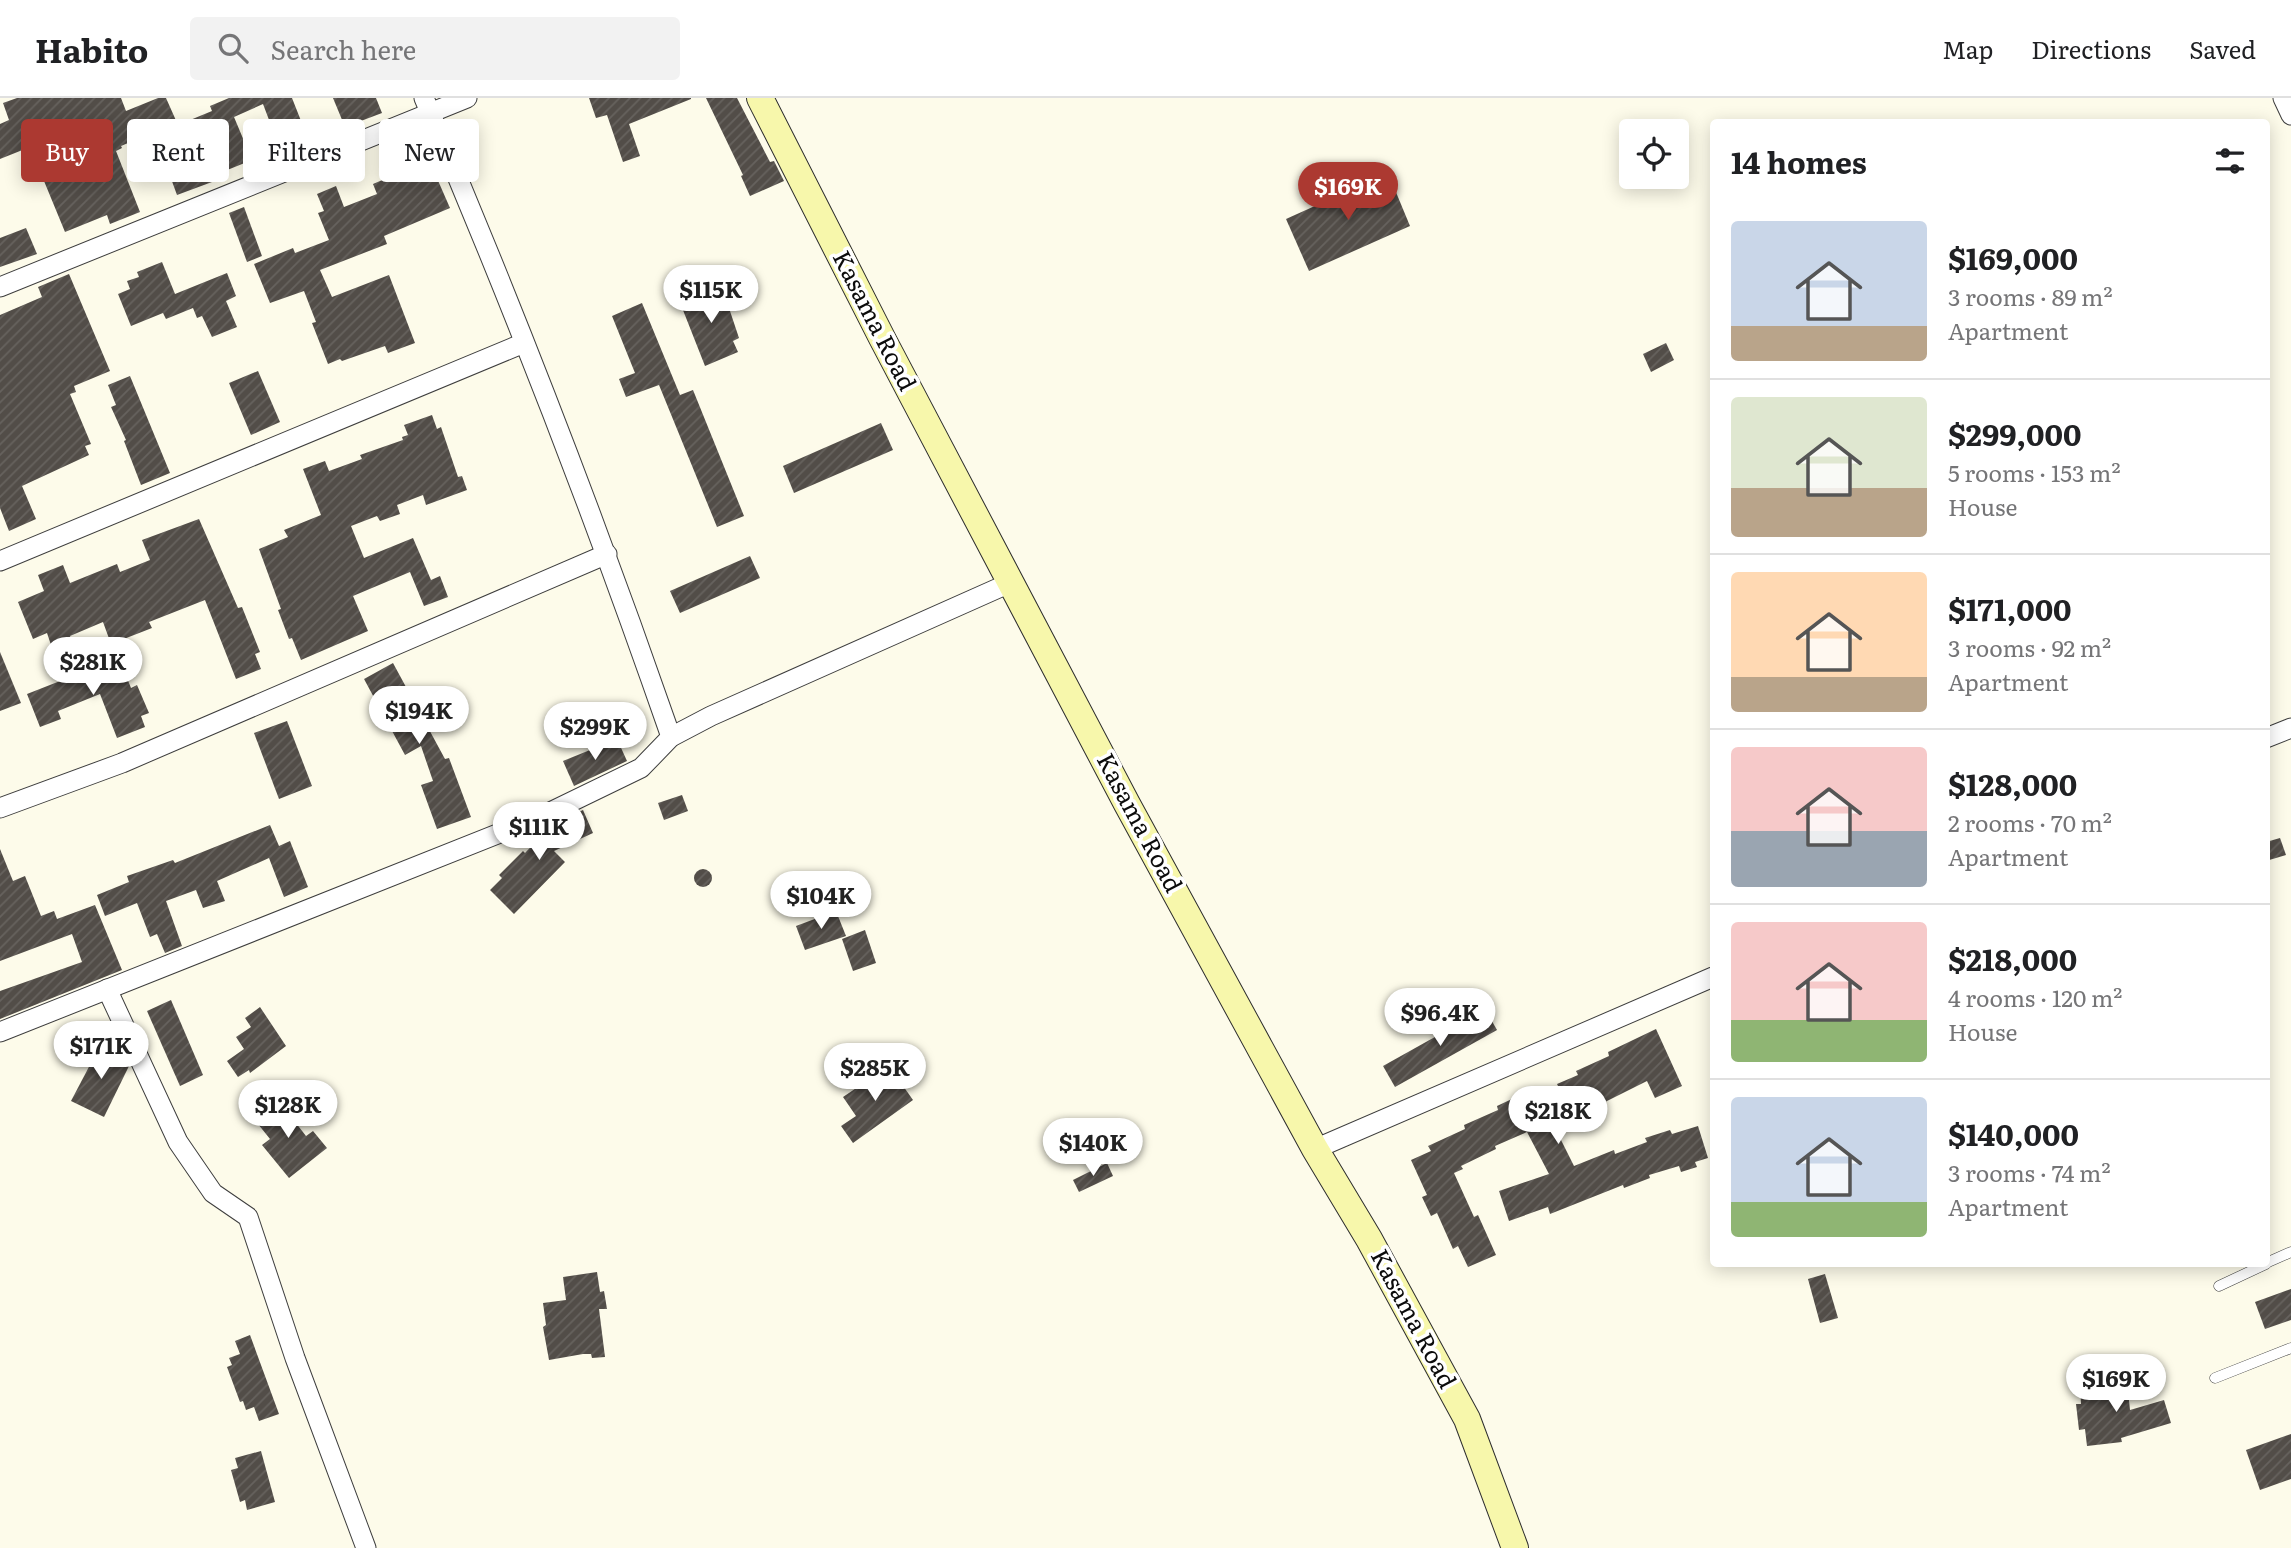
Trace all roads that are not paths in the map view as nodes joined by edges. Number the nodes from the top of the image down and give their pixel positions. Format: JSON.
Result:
{"nodes":[{"id":1,"x":467,"y":98,"type":"edge"},
{"id":2,"x":760,"y":98,"type":"edge"},
{"id":3,"x":2283,"y":98,"type":"edge"},
{"id":4,"x":427,"y":105,"type":"edge"},
{"id":5,"x":2291,"y":115,"type":"edge"},
{"id":6,"x":0,"y":287,"type":"edge"},
{"id":7,"x":524,"y":343,"type":"junction"},
{"id":8,"x":607,"y":554,"type":"junction"},
{"id":9,"x":0,"y":561,"type":"edge"},
{"id":10,"x":1012,"y":582,"type":"junction"},
{"id":11,"x":2291,"y":728,"type":"edge"},
{"id":12,"x":2270,"y":736,"type":"edge"},
{"id":13,"x":671,"y":737,"type":"junction"},
{"id":14,"x":0,"y":808,"type":"edge"},
{"id":15,"x":1710,"y":978,"type":"edge"},
{"id":16,"x":107,"y":989,"type":"junction"},
{"id":17,"x":0,"y":1032,"type":"edge"},
{"id":18,"x":1315,"y":1149,"type":"junction"},
{"id":19,"x":2291,"y":1252,"type":"edge"},
{"id":20,"x":2270,"y":1262,"type":"edge"},
{"id":21,"x":2260,"y":1267,"type":"edge"},
{"id":22,"x":2219,"y":1286,"type":"dead end"},
{"id":23,"x":2291,"y":1348,"type":"edge"},
{"id":24,"x":2214,"y":1378,"type":"dead end"},
{"id":25,"x":366,"y":1548,"type":"edge"},
{"id":26,"x":1515,"y":1548,"type":"edge"}],
"edges":[{"from":1,"to":4,"type":"street"},
{"from":2,"to":10,"type":"street","name":"Kasama Road"},
{"from":3,"to":5,"type":"street"},
{"from":4,"to":6,"type":"street"},
{"from":4,"to":7,"type":"street"},
{"from":7,"to":8,"type":"street"},
{"from":7,"to":9,"type":"street"},
{"from":8,"to":13,"type":"street"},
{"from":8,"to":14,"type":"street"},
{"from":10,"to":13,"type":"street"},
{"from":10,"to":18,"type":"street","name":"Kasama Road"},
{"from":11,"to":12,"type":"street"},
{"from":13,"to":16,"type":"street"},
{"from":15,"to":18,"type":"street"},
{"from":16,"to":17,"type":"street"},
{"from":16,"to":25,"type":"street"},
{"from":18,"to":26,"type":"street","name":"Kasama Road"},
{"from":19,"to":20,"type":"lane"},
{"from":21,"to":22,"type":"lane"},
{"from":23,"to":24,"type":"lane"}]}
